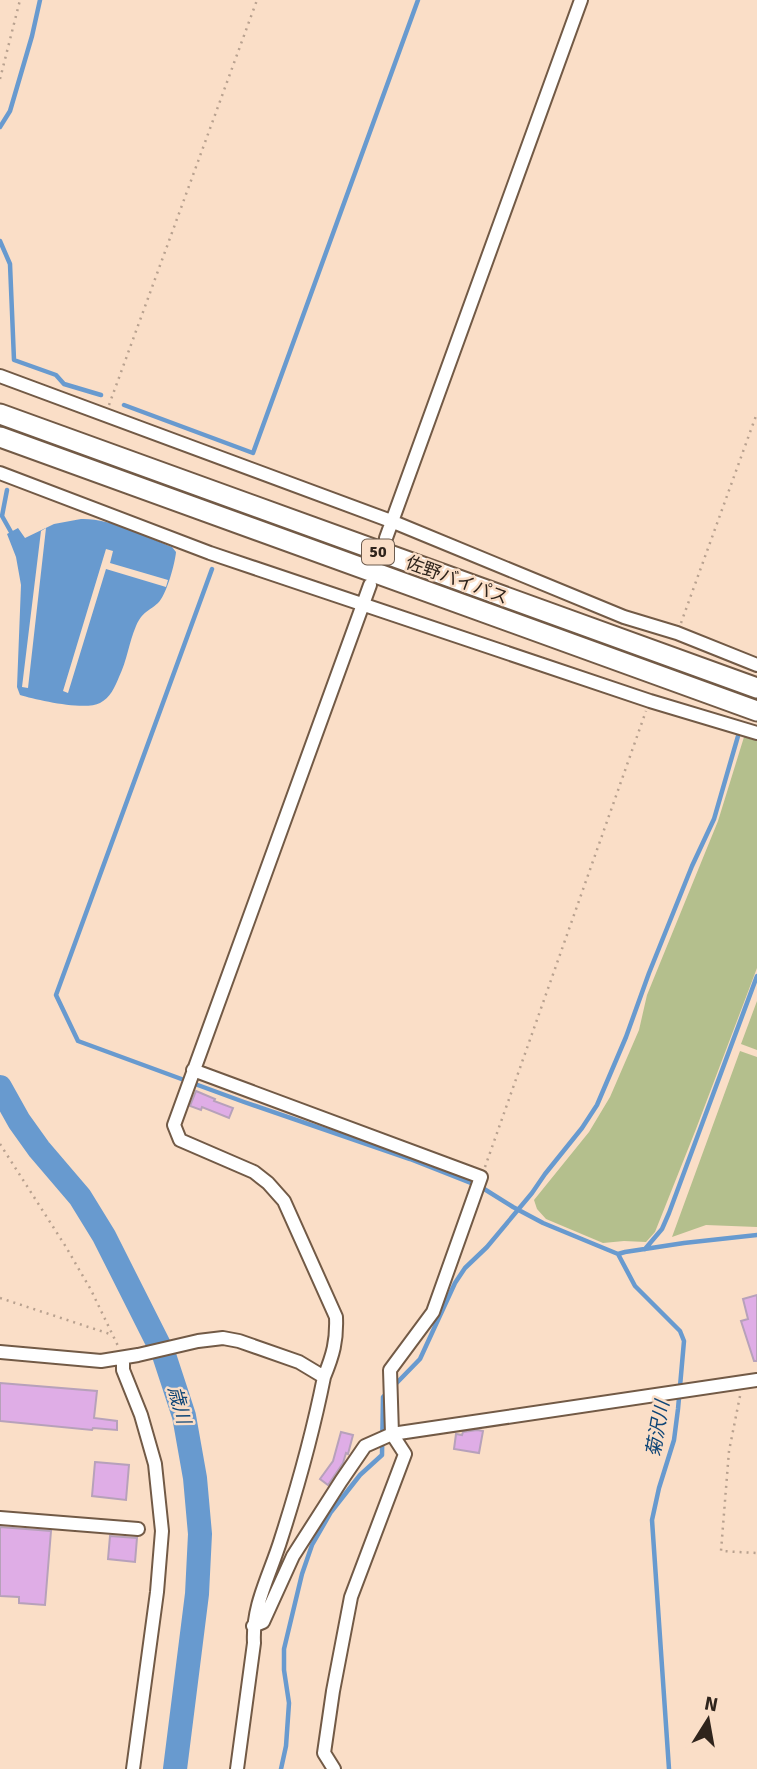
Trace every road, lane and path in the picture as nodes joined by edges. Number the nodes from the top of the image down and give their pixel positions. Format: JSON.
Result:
{"nodes":[{"id":1,"x":20,"y":0,"type":"edge"},
{"id":2,"x":257,"y":0,"type":"edge"},
{"id":3,"x":580,"y":0,"type":"edge"},
{"id":4,"x":0,"y":79,"type":"edge"},
{"id":5,"x":0,"y":376,"type":"edge"},
{"id":6,"x":757,"y":413,"type":"edge"},
{"id":7,"x":0,"y":414,"type":"edge"},
{"id":8,"x":106,"y":415,"type":"junction"},
{"id":9,"x":0,"y":437,"type":"edge"},
{"id":10,"x":0,"y":473,"type":"edge"},
{"id":11,"x":391,"y":521,"type":"junction"},
{"id":12,"x":386,"y":538,"type":"dead end"},
{"id":13,"x":370,"y":585,"type":"dead end"},
{"id":14,"x":362,"y":605,"type":"junction"},
{"id":15,"x":677,"y":633,"type":"junction"},
{"id":16,"x":757,"y":665,"type":"edge"},
{"id":17,"x":757,"y":688,"type":"edge"},
{"id":18,"x":650,"y":701,"type":"junction"},
{"id":19,"x":757,"y":711,"type":"edge"},
{"id":20,"x":757,"y":733,"type":"edge"},
{"id":21,"x":193,"y":1070,"type":"junction"},
{"id":22,"x":0,"y":1144,"type":"edge"},
{"id":23,"x":481,"y":1177,"type":"junction"},
{"id":24,"x":0,"y":1298,"type":"edge"},
{"id":25,"x":114,"y":1335,"type":"junction"},
{"id":26,"x":0,"y":1352,"type":"edge"},
{"id":27,"x":123,"y":1358,"type":"junction"},
{"id":28,"x":324,"y":1377,"type":"junction"},
{"id":29,"x":757,"y":1380,"type":"edge"},
{"id":30,"x":740,"y":1382,"type":"junction"},
{"id":31,"x":385,"y":1437,"type":"junction"},
{"id":32,"x":0,"y":1518,"type":"edge"},
{"id":33,"x":138,"y":1529,"type":"dead end"},
{"id":34,"x":757,"y":1553,"type":"edge"},
{"id":35,"x":253,"y":1626,"type":"junction"},
{"id":36,"x":133,"y":1769,"type":"edge"},
{"id":37,"x":237,"y":1769,"type":"edge"},
{"id":38,"x":334,"y":1769,"type":"edge"}],
"edges":[{"from":1,"to":4,"type":"path"},
{"from":2,"to":8,"type":"path"},
{"from":3,"to":11,"type":"street"},
{"from":5,"to":8,"type":"street"},
{"from":6,"to":15,"type":"path"},
{"from":7,"to":17,"type":"highway","name":"佐野バイパス","number":"50"},
{"from":8,"to":11,"type":"street"},
{"from":9,"to":19,"type":"highway","name":"佐野バイパス","number":"50"},
{"from":10,"to":14,"type":"street"},
{"from":11,"to":12,"type":"street"},
{"from":11,"to":15,"type":"street"},
{"from":13,"to":14,"type":"street"},
{"from":14,"to":18,"type":"street"},
{"from":14,"to":21,"type":"street"},
{"from":15,"to":16,"type":"street"},
{"from":18,"to":20,"type":"street"},
{"from":18,"to":23,"type":"path"},
{"from":21,"to":23,"type":"street"},
{"from":21,"to":28,"type":"street"},
{"from":22,"to":25,"type":"path"},
{"from":23,"to":31,"type":"street"},
{"from":24,"to":25,"type":"path"},
{"from":25,"to":27,"type":"path"},
{"from":26,"to":27,"type":"street"},
{"from":27,"to":28,"type":"street"},
{"from":27,"to":36,"type":"street"},
{"from":28,"to":35,"type":"street"},
{"from":29,"to":30,"type":"street"},
{"from":30,"to":31,"type":"street"},
{"from":30,"to":34,"type":"path"},
{"from":31,"to":35,"type":"street"},
{"from":31,"to":38,"type":"street"},
{"from":32,"to":33,"type":"street"},
{"from":35,"to":37,"type":"street"}]}
